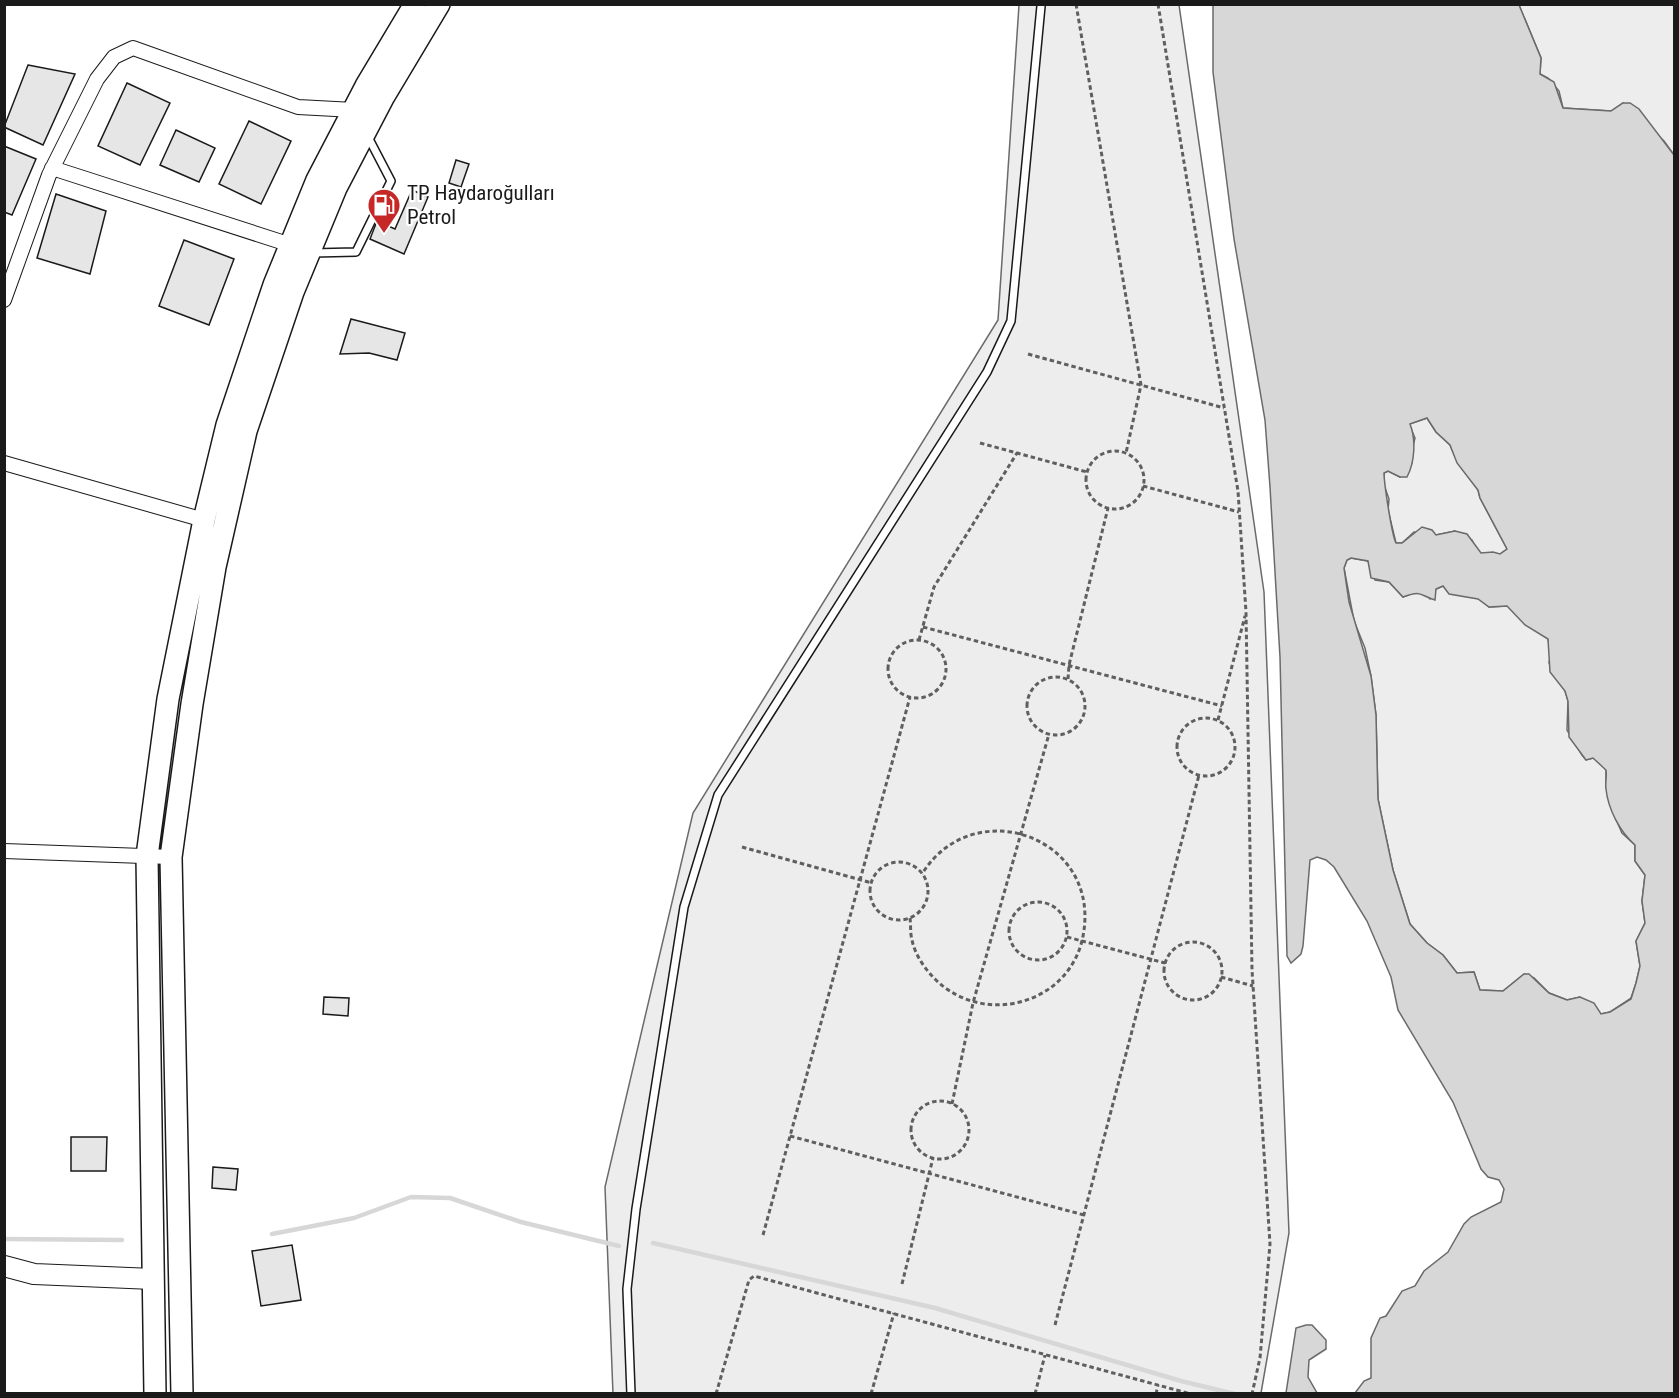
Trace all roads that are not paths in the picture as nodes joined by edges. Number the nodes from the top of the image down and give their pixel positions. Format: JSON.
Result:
{"nodes":[{"id":1,"x":415,"y":4,"type":"edge"},
{"id":2,"x":439,"y":4,"type":"edge"},
{"id":3,"x":1041,"y":6,"type":"dead end"},
{"id":4,"x":354,"y":110,"type":"junction"},
{"id":5,"x":365,"y":132,"type":"junction"},
{"id":6,"x":52,"y":168,"type":"junction"},
{"id":7,"x":300,"y":249,"type":"junction"},
{"id":8,"x":4,"y":300,"type":"edge"},
{"id":9,"x":4,"y":463,"type":"edge"},
{"id":10,"x":204,"y":520,"type":"junction"},
{"id":11,"x":4,"y":851,"type":"edge"},
{"id":12,"x":147,"y":856,"type":"junction"},
{"id":13,"x":171,"y":857,"type":"junction"},
{"id":14,"x":4,"y":1266,"type":"edge"},
{"id":15,"x":153,"y":1279,"type":"junction"},
{"id":16,"x":155,"y":1394,"type":"edge"},
{"id":17,"x":182,"y":1394,"type":"edge"},
{"id":18,"x":631,"y":1394,"type":"edge"}],
"edges":[{"from":1,"to":4,"type":"main road"},
{"from":2,"to":5,"type":"main road"},
{"from":3,"to":18,"type":"lane"},
{"from":4,"to":6,"type":"street"},
{"from":4,"to":7,"type":"main road"},
{"from":5,"to":7,"type":"main road"},
{"from":5,"to":7,"type":"lane"},
{"from":6,"to":7,"type":"street"},
{"from":6,"to":8,"type":"street"},
{"from":7,"to":10,"type":"main road"},
{"from":7,"to":13,"type":"main road"},
{"from":9,"to":10,"type":"street"},
{"from":10,"to":12,"type":"main road"},
{"from":11,"to":12,"type":"street"},
{"from":12,"to":13,"type":"street"},
{"from":12,"to":15,"type":"main road"},
{"from":13,"to":17,"type":"main road"},
{"from":14,"to":15,"type":"street"},
{"from":15,"to":16,"type":"main road"}]}
